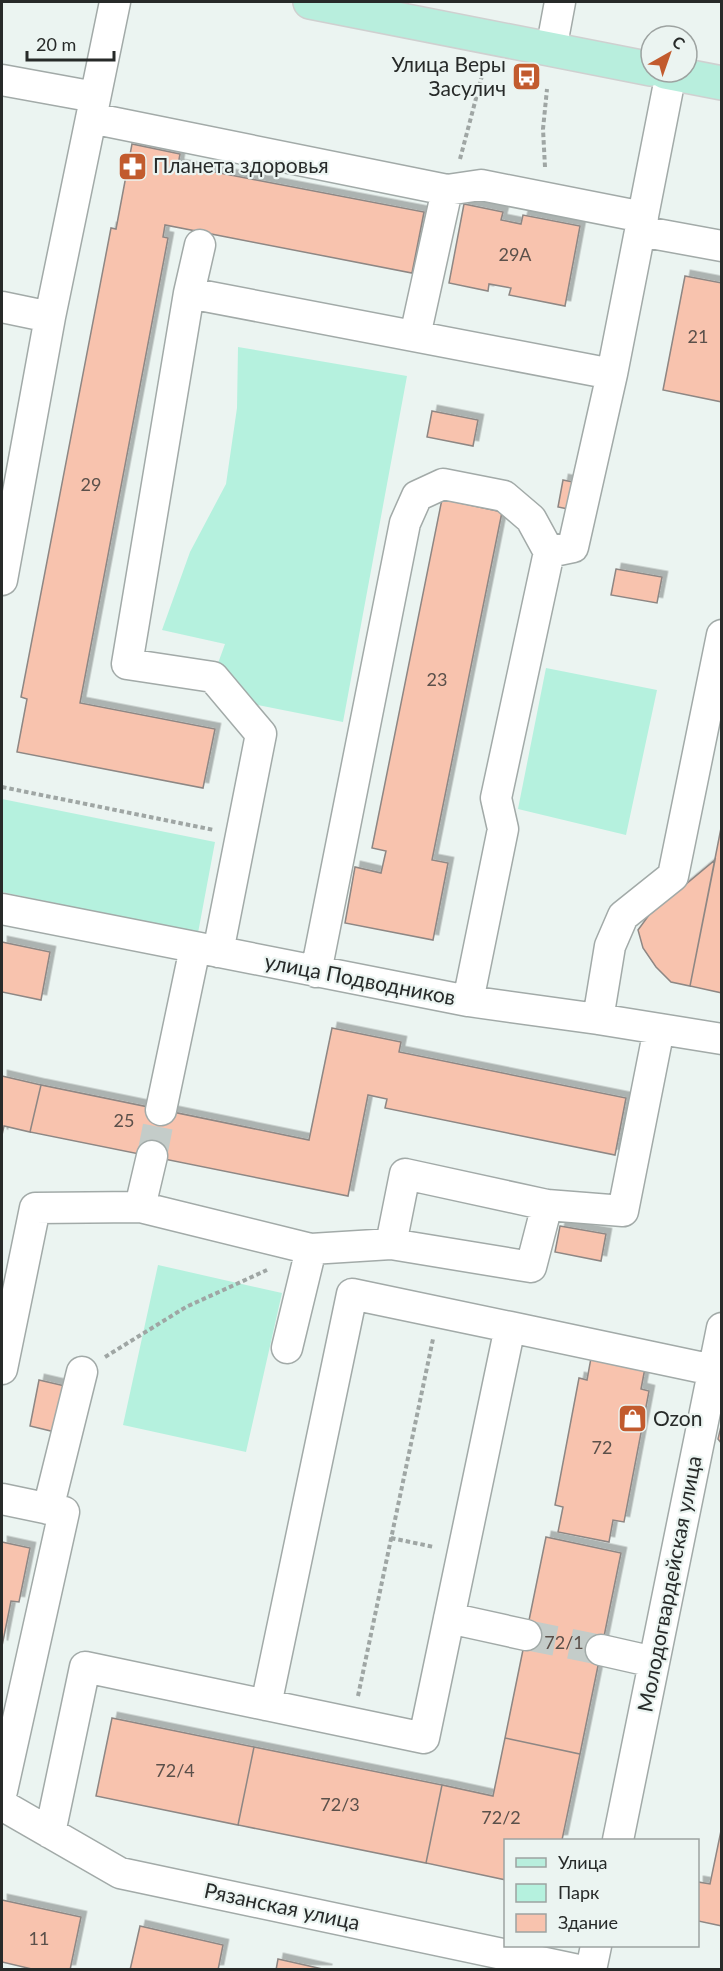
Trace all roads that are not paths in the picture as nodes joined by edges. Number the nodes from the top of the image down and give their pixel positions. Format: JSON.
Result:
{"nodes":[{"id":1,"x":115,"y":2,"type":"edge"},
{"id":2,"x":310,"y":2,"type":"edge"},
{"id":3,"x":560,"y":2,"type":"edge"},
{"id":4,"x":551,"y":50,"type":"junction"},
{"id":5,"x":639,"y":67,"type":"edge"},
{"id":6,"x":699,"y":79,"type":"edge"},
{"id":7,"x":2,"y":80,"type":"edge"},
{"id":8,"x":722,"y":83,"type":"edge"},
{"id":9,"x":660,"y":84,"type":"edge"},
{"id":10,"x":93,"y":108,"type":"junction"},
{"id":11,"x":447,"y":190,"type":"junction"},
{"id":12,"x":641,"y":224,"type":"junction"},
{"id":13,"x":200,"y":245,"type":"dead end"},
{"id":14,"x":722,"y":246,"type":"edge"},
{"id":15,"x":189,"y":293,"type":"junction"},
{"id":16,"x":2,"y":307,"type":"edge"},
{"id":17,"x":50,"y":317,"type":"junction"},
{"id":18,"x":415,"y":336,"type":"junction"},
{"id":19,"x":612,"y":374,"type":"junction"},
{"id":20,"x":549,"y":552,"type":"junction"},
{"id":21,"x":2,"y":580,"type":"edge"},
{"id":22,"x":722,"y":635,"type":"edge"},
{"id":23,"x":2,"y":909,"type":"edge"},
{"id":24,"x":207,"y":950,"type":"junction"},
{"id":25,"x":316,"y":972,"type":"junction"},
{"id":26,"x":468,"y":1001,"type":"junction"},
{"id":27,"x":598,"y":1018,"type":"junction"},
{"id":28,"x":659,"y":1029,"type":"junction"},
{"id":29,"x":722,"y":1039,"type":"edge"},
{"id":30,"x":161,"y":1110,"type":"tunnel mouth"},
{"id":31,"x":152,"y":1156,"type":"tunnel mouth"},
{"id":32,"x":547,"y":1205,"type":"junction"},
{"id":33,"x":140,"y":1207,"type":"junction"},
{"id":34,"x":391,"y":1244,"type":"junction"},
{"id":35,"x":312,"y":1250,"type":"junction"},
{"id":36,"x":510,"y":1327,"type":"junction"},
{"id":37,"x":722,"y":1328,"type":"edge"},
{"id":38,"x":286,"y":1348,"type":"dead end"},
{"id":39,"x":2,"y":1369,"type":"edge"},
{"id":40,"x":713,"y":1370,"type":"junction"},
{"id":41,"x":82,"y":1372,"type":"road end"},
{"id":42,"x":2,"y":1499,"type":"edge"},
{"id":43,"x":48,"y":1509,"type":"junction"},
{"id":44,"x":449,"y":1618,"type":"junction"},
{"id":45,"x":526,"y":1635,"type":"tunnel mouth"},
{"id":46,"x":601,"y":1650,"type":"tunnel mouth"},
{"id":47,"x":654,"y":1662,"type":"junction"},
{"id":48,"x":266,"y":1705,"type":"junction"},
{"id":49,"x":2,"y":1791,"type":"edge"},
{"id":50,"x":2,"y":1805,"type":"edge"},
{"id":51,"x":50,"y":1833,"type":"junction"},
{"id":52,"x":618,"y":1839,"type":"edge"},
{"id":53,"x":596,"y":1947,"type":"edge"},
{"id":54,"x":578,"y":1970,"type":"edge"},
{"id":55,"x":591,"y":1970,"type":"edge"}],
"edges":[{"from":1,"to":10,"type":"street"},
{"from":2,"to":4,"type":"main road"},
{"from":3,"to":4,"type":"street"},
{"from":4,"to":5,"type":"main road"},
{"from":6,"to":8,"type":"main road"},
{"from":7,"to":10,"type":"street"},
{"from":9,"to":12,"type":"street"},
{"from":10,"to":11,"type":"street"},
{"from":10,"to":17,"type":"street"},
{"from":11,"to":12,"type":"street"},
{"from":11,"to":18,"type":"street"},
{"from":12,"to":14,"type":"street"},
{"from":12,"to":19,"type":"street"},
{"from":13,"to":15,"type":"street"},
{"from":15,"to":18,"type":"street"},
{"from":15,"to":24,"type":"street"},
{"from":16,"to":17,"type":"street"},
{"from":17,"to":21,"type":"street"},
{"from":18,"to":19,"type":"street"},
{"from":19,"to":20,"type":"street"},
{"from":20,"to":25,"type":"street"},
{"from":20,"to":26,"type":"street"},
{"from":22,"to":27,"type":"street"},
{"from":23,"to":24,"type":"street","name":"улица Подводников"},
{"from":24,"to":25,"type":"street","name":"улица Подводников"},
{"from":24,"to":30,"type":"street"},
{"from":25,"to":26,"type":"street","name":"улица Подводников"},
{"from":26,"to":27,"type":"street","name":"улица Подводников"},
{"from":27,"to":28,"type":"street","name":"улица Подводников"},
{"from":28,"to":29,"type":"street","name":"улица Подводников"},
{"from":28,"to":32,"type":"street"},
{"from":31,"to":33,"type":"street"},
{"from":32,"to":34,"type":"street"},
{"from":32,"to":34,"type":"street"},
{"from":33,"to":35,"type":"street"},
{"from":33,"to":39,"type":"street"},
{"from":34,"to":35,"type":"street"},
{"from":35,"to":38,"type":"street"},
{"from":36,"to":40,"type":"street"},
{"from":36,"to":44,"type":"street"},
{"from":36,"to":48,"type":"street"},
{"from":37,"to":40,"type":"street","name":"Молодогвардейская улица"},
{"from":40,"to":47,"type":"street","name":"Молодогвардейская улица"},
{"from":41,"to":43,"type":"street"},
{"from":42,"to":43,"type":"street"},
{"from":43,"to":49,"type":"street"},
{"from":44,"to":45,"type":"street"},
{"from":44,"to":48,"type":"street"},
{"from":46,"to":47,"type":"street"},
{"from":47,"to":52,"type":"street","name":"Молодогвардейская улица"},
{"from":48,"to":51,"type":"street"},
{"from":50,"to":51,"type":"street","name":"Рязанская улица"},
{"from":51,"to":54,"type":"street","name":"Рязанская улица"},
{"from":53,"to":55,"type":"street"}]}
